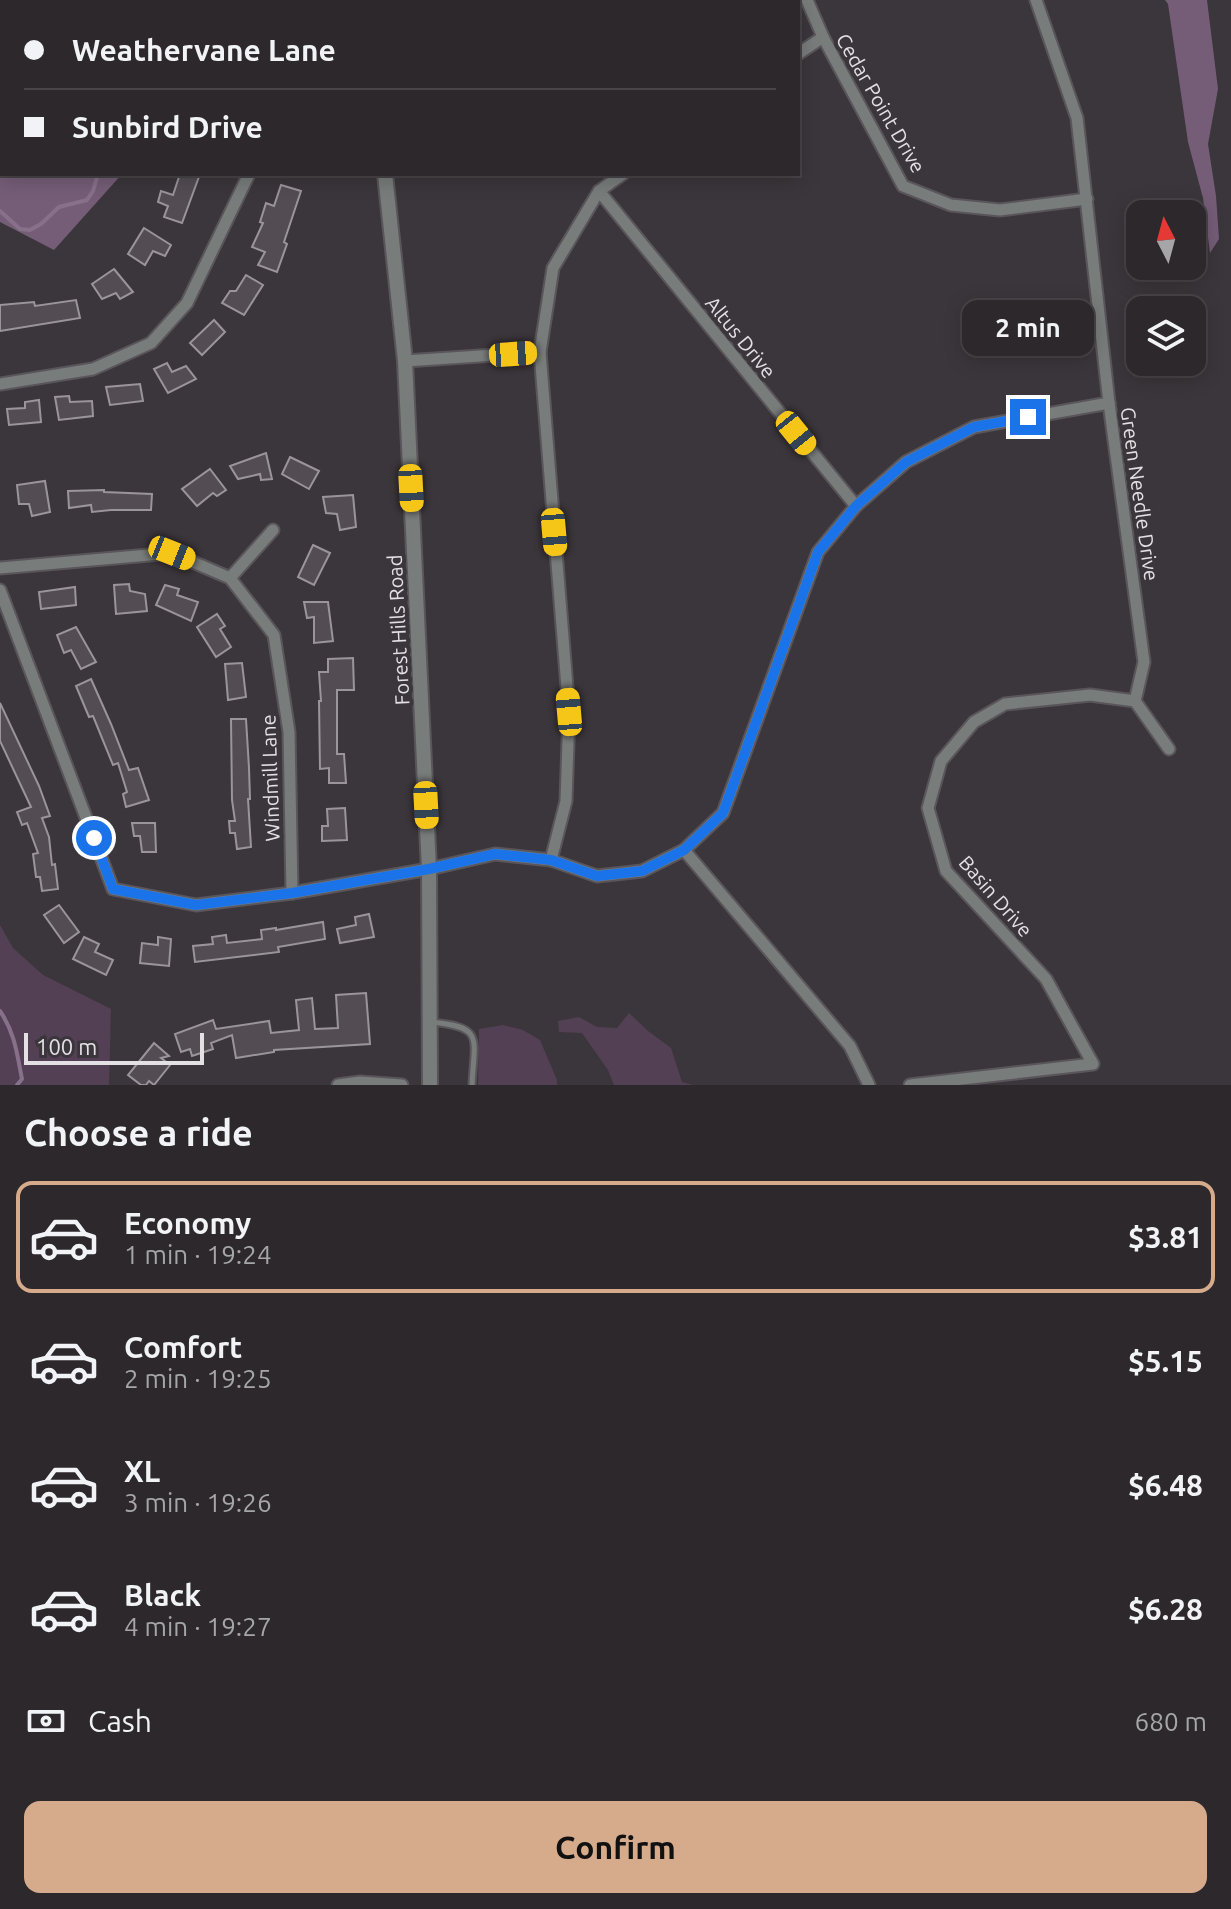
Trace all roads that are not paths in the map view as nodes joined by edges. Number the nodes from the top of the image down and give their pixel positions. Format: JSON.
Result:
{"nodes":[{"id":1,"x":807,"y":0,"type":"edge"},
{"id":2,"x":1036,"y":0,"type":"edge"},
{"id":3,"x":823,"y":37,"type":"junction"},
{"id":4,"x":800,"y":53,"type":"edge"},
{"id":5,"x":248,"y":176,"type":"edge"},
{"id":6,"x":385,"y":176,"type":"edge"},
{"id":7,"x":620,"y":176,"type":"edge"},
{"id":8,"x":599,"y":191,"type":"junction"},
{"id":9,"x":1087,"y":199,"type":"junction"},
{"id":10,"x":540,"y":352,"type":"junction"},
{"id":11,"x":405,"y":361,"type":"junction"},
{"id":12,"x":0,"y":384,"type":"edge"},
{"id":13,"x":1109,"y":403,"type":"junction"},
{"id":14,"x":856,"y":506,"type":"junction"},
{"id":15,"x":273,"y":530,"type":"dead end"},
{"id":16,"x":0,"y":568,"type":"edge"},
{"id":17,"x":230,"y":578,"type":"junction"},
{"id":18,"x":0,"y":590,"type":"edge"},
{"id":19,"x":1135,"y":701,"type":"junction"},
{"id":20,"x":1169,"y":749,"type":"dead end"},
{"id":21,"x":684,"y":850,"type":"junction"},
{"id":22,"x":551,"y":860,"type":"junction"},
{"id":23,"x":429,"y":869,"type":"junction"},
{"id":24,"x":292,"y":893,"type":"junction"},
{"id":25,"x":430,"y":1022,"type":"junction"},
{"id":26,"x":338,"y":1085,"type":"edge"},
{"id":27,"x":402,"y":1085,"type":"edge"},
{"id":28,"x":430,"y":1085,"type":"edge"},
{"id":29,"x":472,"y":1085,"type":"edge"},
{"id":30,"x":869,"y":1085,"type":"edge"},
{"id":31,"x":910,"y":1085,"type":"edge"}],
"edges":[{"from":1,"to":3,"type":"street","name":"Cedar Point Drive"},
{"from":2,"to":9,"type":"street","name":"Green Needle Drive"},
{"from":3,"to":4,"type":"street"},
{"from":3,"to":9,"type":"street","name":"Cedar Point Drive"},
{"from":5,"to":12,"type":"street"},
{"from":6,"to":11,"type":"street","name":"Forest Hills Road"},
{"from":7,"to":8,"type":"street"},
{"from":8,"to":10,"type":"street"},
{"from":8,"to":14,"type":"street","name":"Altus Drive"},
{"from":9,"to":13,"type":"street","name":"Green Needle Drive"},
{"from":10,"to":11,"type":"street"},
{"from":10,"to":22,"type":"street"},
{"from":11,"to":23,"type":"street","name":"Forest Hills Road"},
{"from":13,"to":14,"type":"street"},
{"from":13,"to":19,"type":"street","name":"Green Needle Drive"},
{"from":14,"to":21,"type":"street"},
{"from":15,"to":17,"type":"street"},
{"from":16,"to":17,"type":"street","name":"Windmill Lane"},
{"from":17,"to":24,"type":"street","name":"Windmill Lane"},
{"from":18,"to":24,"type":"street"},
{"from":19,"to":20,"type":"street"},
{"from":19,"to":31,"type":"street","name":"Basin Drive"},
{"from":21,"to":22,"type":"street"},
{"from":21,"to":30,"type":"street"},
{"from":22,"to":23,"type":"street"},
{"from":23,"to":24,"type":"street"},
{"from":23,"to":25,"type":"street","name":"Forest Hills Road"},
{"from":25,"to":28,"type":"street","name":"Forest Hills Road"},
{"from":25,"to":29,"type":"lane"},
{"from":26,"to":27,"type":"street"}]}
